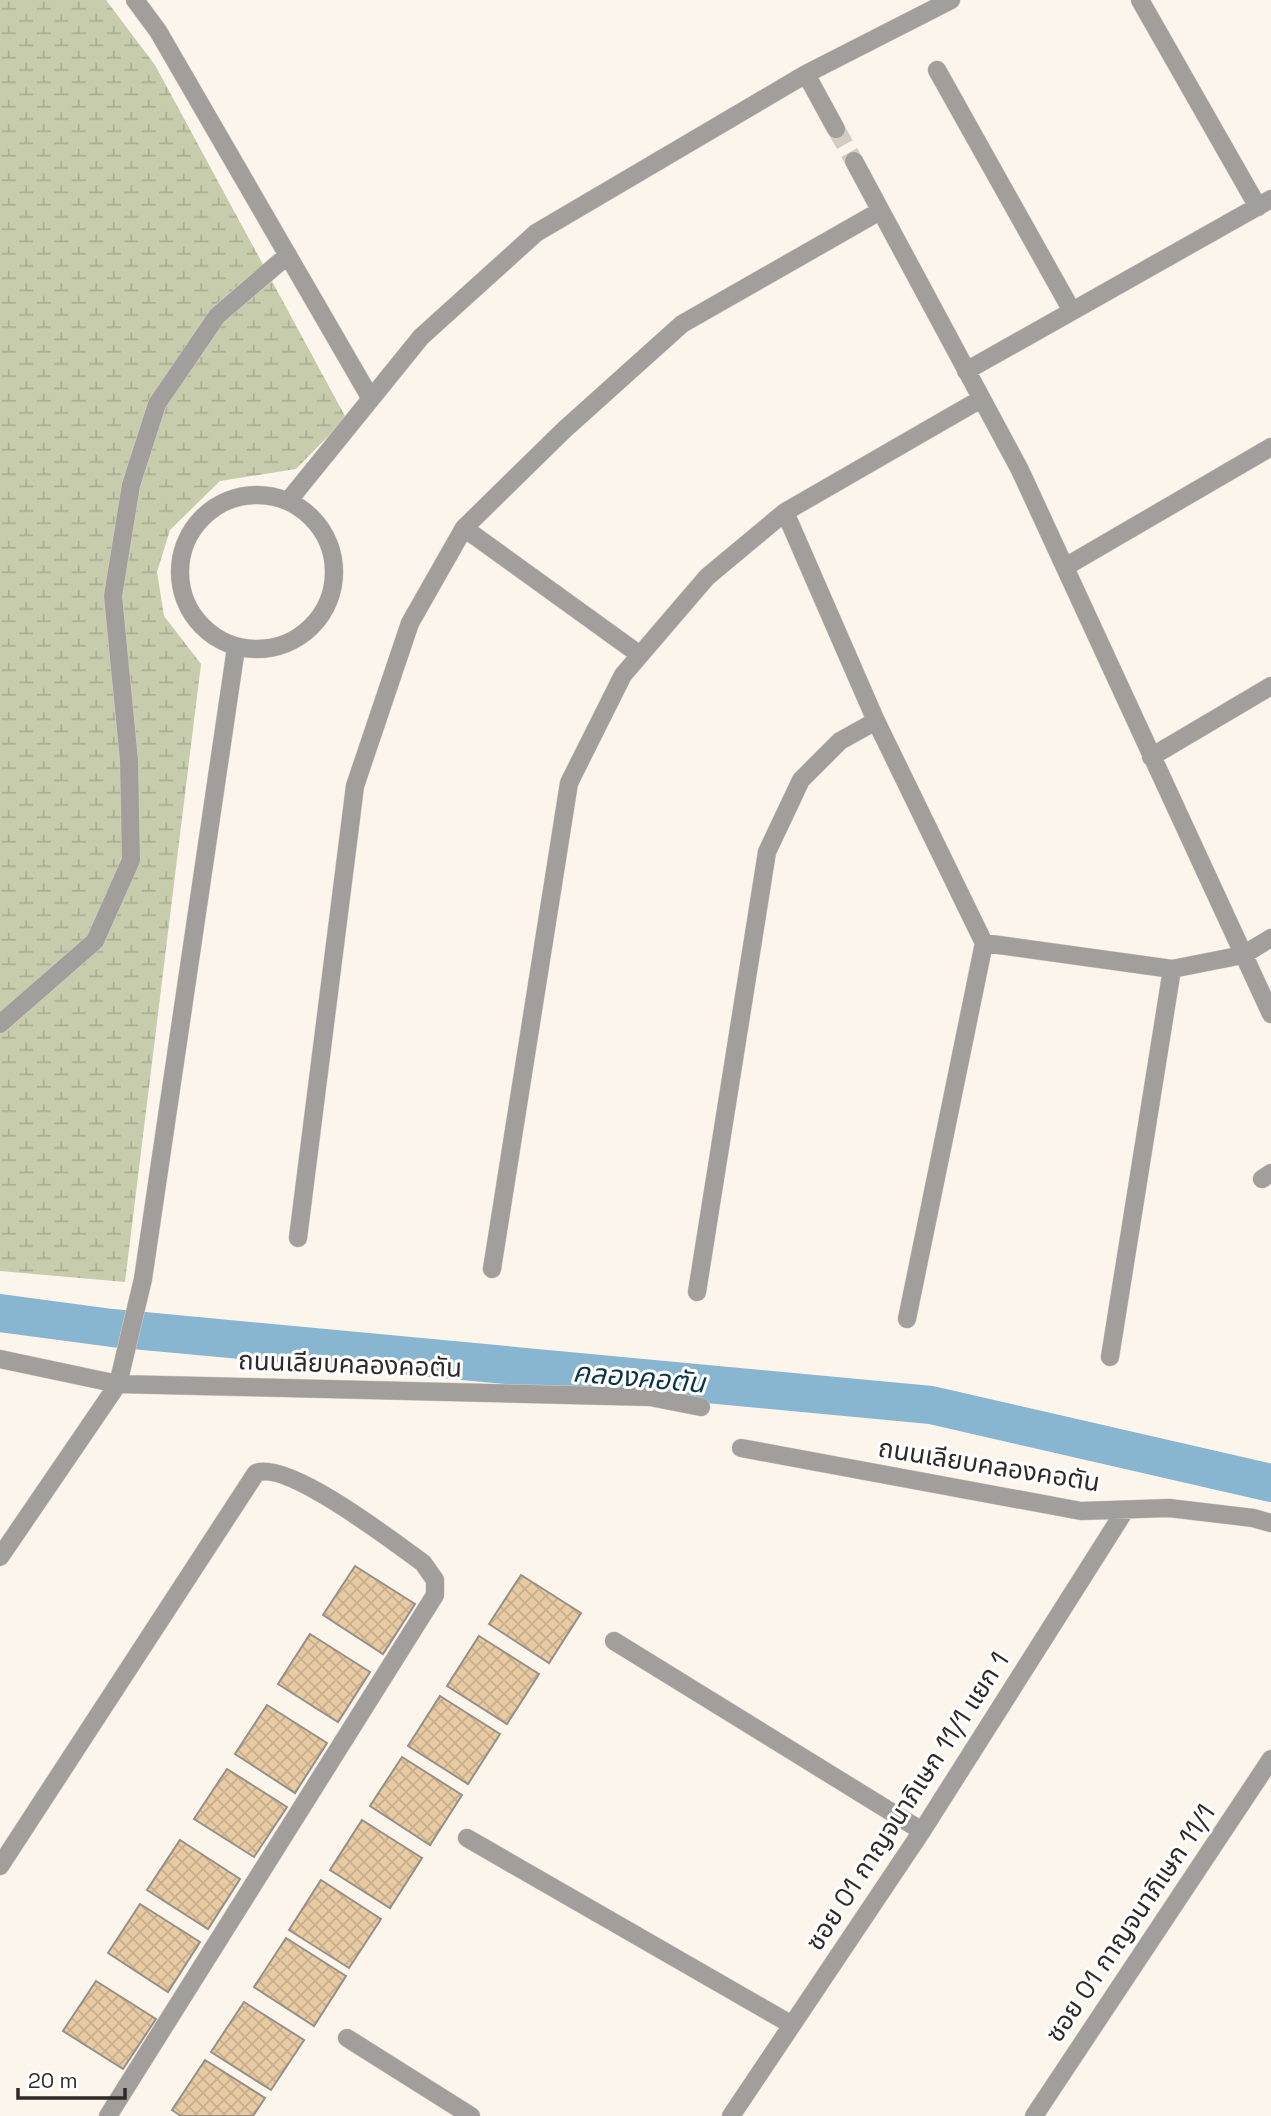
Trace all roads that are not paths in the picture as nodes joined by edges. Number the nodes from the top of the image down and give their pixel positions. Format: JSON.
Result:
{"nodes":[{"id":1,"x":135,"y":0,"type":"edge"},
{"id":2,"x":951,"y":0,"type":"edge"},
{"id":3,"x":1140,"y":0,"type":"edge"},
{"id":4,"x":937,"y":70,"type":"dead end"},
{"id":5,"x":806,"y":74,"type":"junction"},
{"id":6,"x":836,"y":129,"type":"tunnel mouth"},
{"id":7,"x":854,"y":161,"type":"tunnel mouth"},
{"id":8,"x":1264,"y":203,"type":"edge"},
{"id":9,"x":880,"y":211,"type":"junction"},
{"id":10,"x":288,"y":254,"type":"junction"},
{"id":11,"x":1072,"y":311,"type":"junction"},
{"id":12,"x":966,"y":371,"type":"junction"},
{"id":13,"x":371,"y":399,"type":"junction"},
{"id":14,"x":981,"y":399,"type":"junction"},
{"id":15,"x":1271,"y":447,"type":"edge"},
{"id":16,"x":289,"y":500,"type":"junction"},
{"id":17,"x":785,"y":512,"type":"junction"},
{"id":18,"x":464,"y":528,"type":"junction"},
{"id":19,"x":1065,"y":567,"type":"junction"},
{"id":20,"x":236,"y":648,"type":"junction"},
{"id":21,"x":640,"y":655,"type":"junction"},
{"id":22,"x":1271,"y":686,"type":"edge"},
{"id":23,"x":876,"y":721,"type":"junction"},
{"id":24,"x":1151,"y":757,"type":"junction"},
{"id":25,"x":1271,"y":938,"type":"edge"},
{"id":26,"x":984,"y":943,"type":"junction"},
{"id":27,"x":1243,"y":955,"type":"junction"},
{"id":28,"x":1172,"y":969,"type":"junction"},
{"id":29,"x":1271,"y":1014,"type":"edge"},
{"id":30,"x":0,"y":1024,"type":"edge"},
{"id":31,"x":298,"y":1238,"type":"dead end"},
{"id":32,"x":492,"y":1269,"type":"dead end"},
{"id":33,"x":697,"y":1292,"type":"dead end"},
{"id":34,"x":906,"y":1319,"type":"dead end"},
{"id":35,"x":1110,"y":1357,"type":"dead end"},
{"id":36,"x":0,"y":1359,"type":"edge"},
{"id":37,"x":118,"y":1384,"type":"junction"},
{"id":38,"x":701,"y":1407,"type":"dead end"},
{"id":39,"x":741,"y":1448,"type":"dead end"},
{"id":40,"x":1124,"y":1512,"type":"junction"},
{"id":41,"x":1271,"y":1523,"type":"edge"},
{"id":42,"x":0,"y":1557,"type":"edge"},
{"id":43,"x":614,"y":1641,"type":"dead end"},
{"id":44,"x":1271,"y":1759,"type":"edge"},
{"id":45,"x":922,"y":1831,"type":"junction"},
{"id":46,"x":467,"y":1838,"type":"dead end"},
{"id":47,"x":0,"y":1866,"type":"edge"},
{"id":48,"x":792,"y":2025,"type":"junction"},
{"id":49,"x":347,"y":2038,"type":"dead end"},
{"id":50,"x":108,"y":2116,"type":"edge"},
{"id":51,"x":471,"y":2116,"type":"edge"},
{"id":52,"x":731,"y":2116,"type":"edge"},
{"id":53,"x":1034,"y":2116,"type":"edge"}],
"edges":[{"from":1,"to":10,"type":"street"},
{"from":2,"to":5,"type":"street"},
{"from":3,"to":8,"type":"street"},
{"from":4,"to":11,"type":"street"},
{"from":5,"to":6,"type":"street"},
{"from":5,"to":13,"type":"street"},
{"from":7,"to":9,"type":"street"},
{"from":8,"to":11,"type":"street"},
{"from":9,"to":12,"type":"street"},
{"from":9,"to":18,"type":"street"},
{"from":10,"to":13,"type":"street"},
{"from":10,"to":30,"type":"street"},
{"from":11,"to":12,"type":"street"},
{"from":12,"to":14,"type":"street"},
{"from":13,"to":16,"type":"street"},
{"from":14,"to":17,"type":"street"},
{"from":14,"to":19,"type":"street"},
{"from":15,"to":19,"type":"street"},
{"from":16,"to":20,"type":"street"},
{"from":16,"to":20,"type":"street"},
{"from":17,"to":21,"type":"street"},
{"from":17,"to":23,"type":"street"},
{"from":18,"to":21,"type":"street"},
{"from":18,"to":31,"type":"street"},
{"from":19,"to":24,"type":"street"},
{"from":20,"to":37,"type":"street"},
{"from":21,"to":32,"type":"street"},
{"from":22,"to":24,"type":"street"},
{"from":23,"to":26,"type":"street"},
{"from":23,"to":33,"type":"street"},
{"from":24,"to":27,"type":"street"},
{"from":25,"to":27,"type":"street"},
{"from":26,"to":28,"type":"street"},
{"from":26,"to":34,"type":"street"},
{"from":27,"to":28,"type":"street"},
{"from":27,"to":29,"type":"street"},
{"from":28,"to":35,"type":"street"},
{"from":36,"to":37,"type":"street","name":"ถนนเลียบคลองคอตัน"},
{"from":37,"to":38,"type":"street","name":"ถนนเลียบคลองคอตัน"},
{"from":37,"to":42,"type":"street"},
{"from":39,"to":40,"type":"street","name":"ถนนเลียบคลองคอตัน"},
{"from":40,"to":41,"type":"street","name":"ถนนเลียบคลองคอตัน"},
{"from":40,"to":45,"type":"street","name":"ซอย 01 กาญจนาภิเษก 11/1 แยก 1"},
{"from":43,"to":45,"type":"street"},
{"from":44,"to":53,"type":"street","name":"ซอย 01 กาญจนาภิเษก 11/1"},
{"from":45,"to":48,"type":"street","name":"ซอย 01 กาญจนาภิเษก 11/1 แยก 1"},
{"from":46,"to":48,"type":"street"},
{"from":47,"to":50,"type":"street"},
{"from":48,"to":52,"type":"street","name":"ซอย 01 กาญจนาภิเษก 11/1 แยก 1"},
{"from":49,"to":51,"type":"street"}]}
